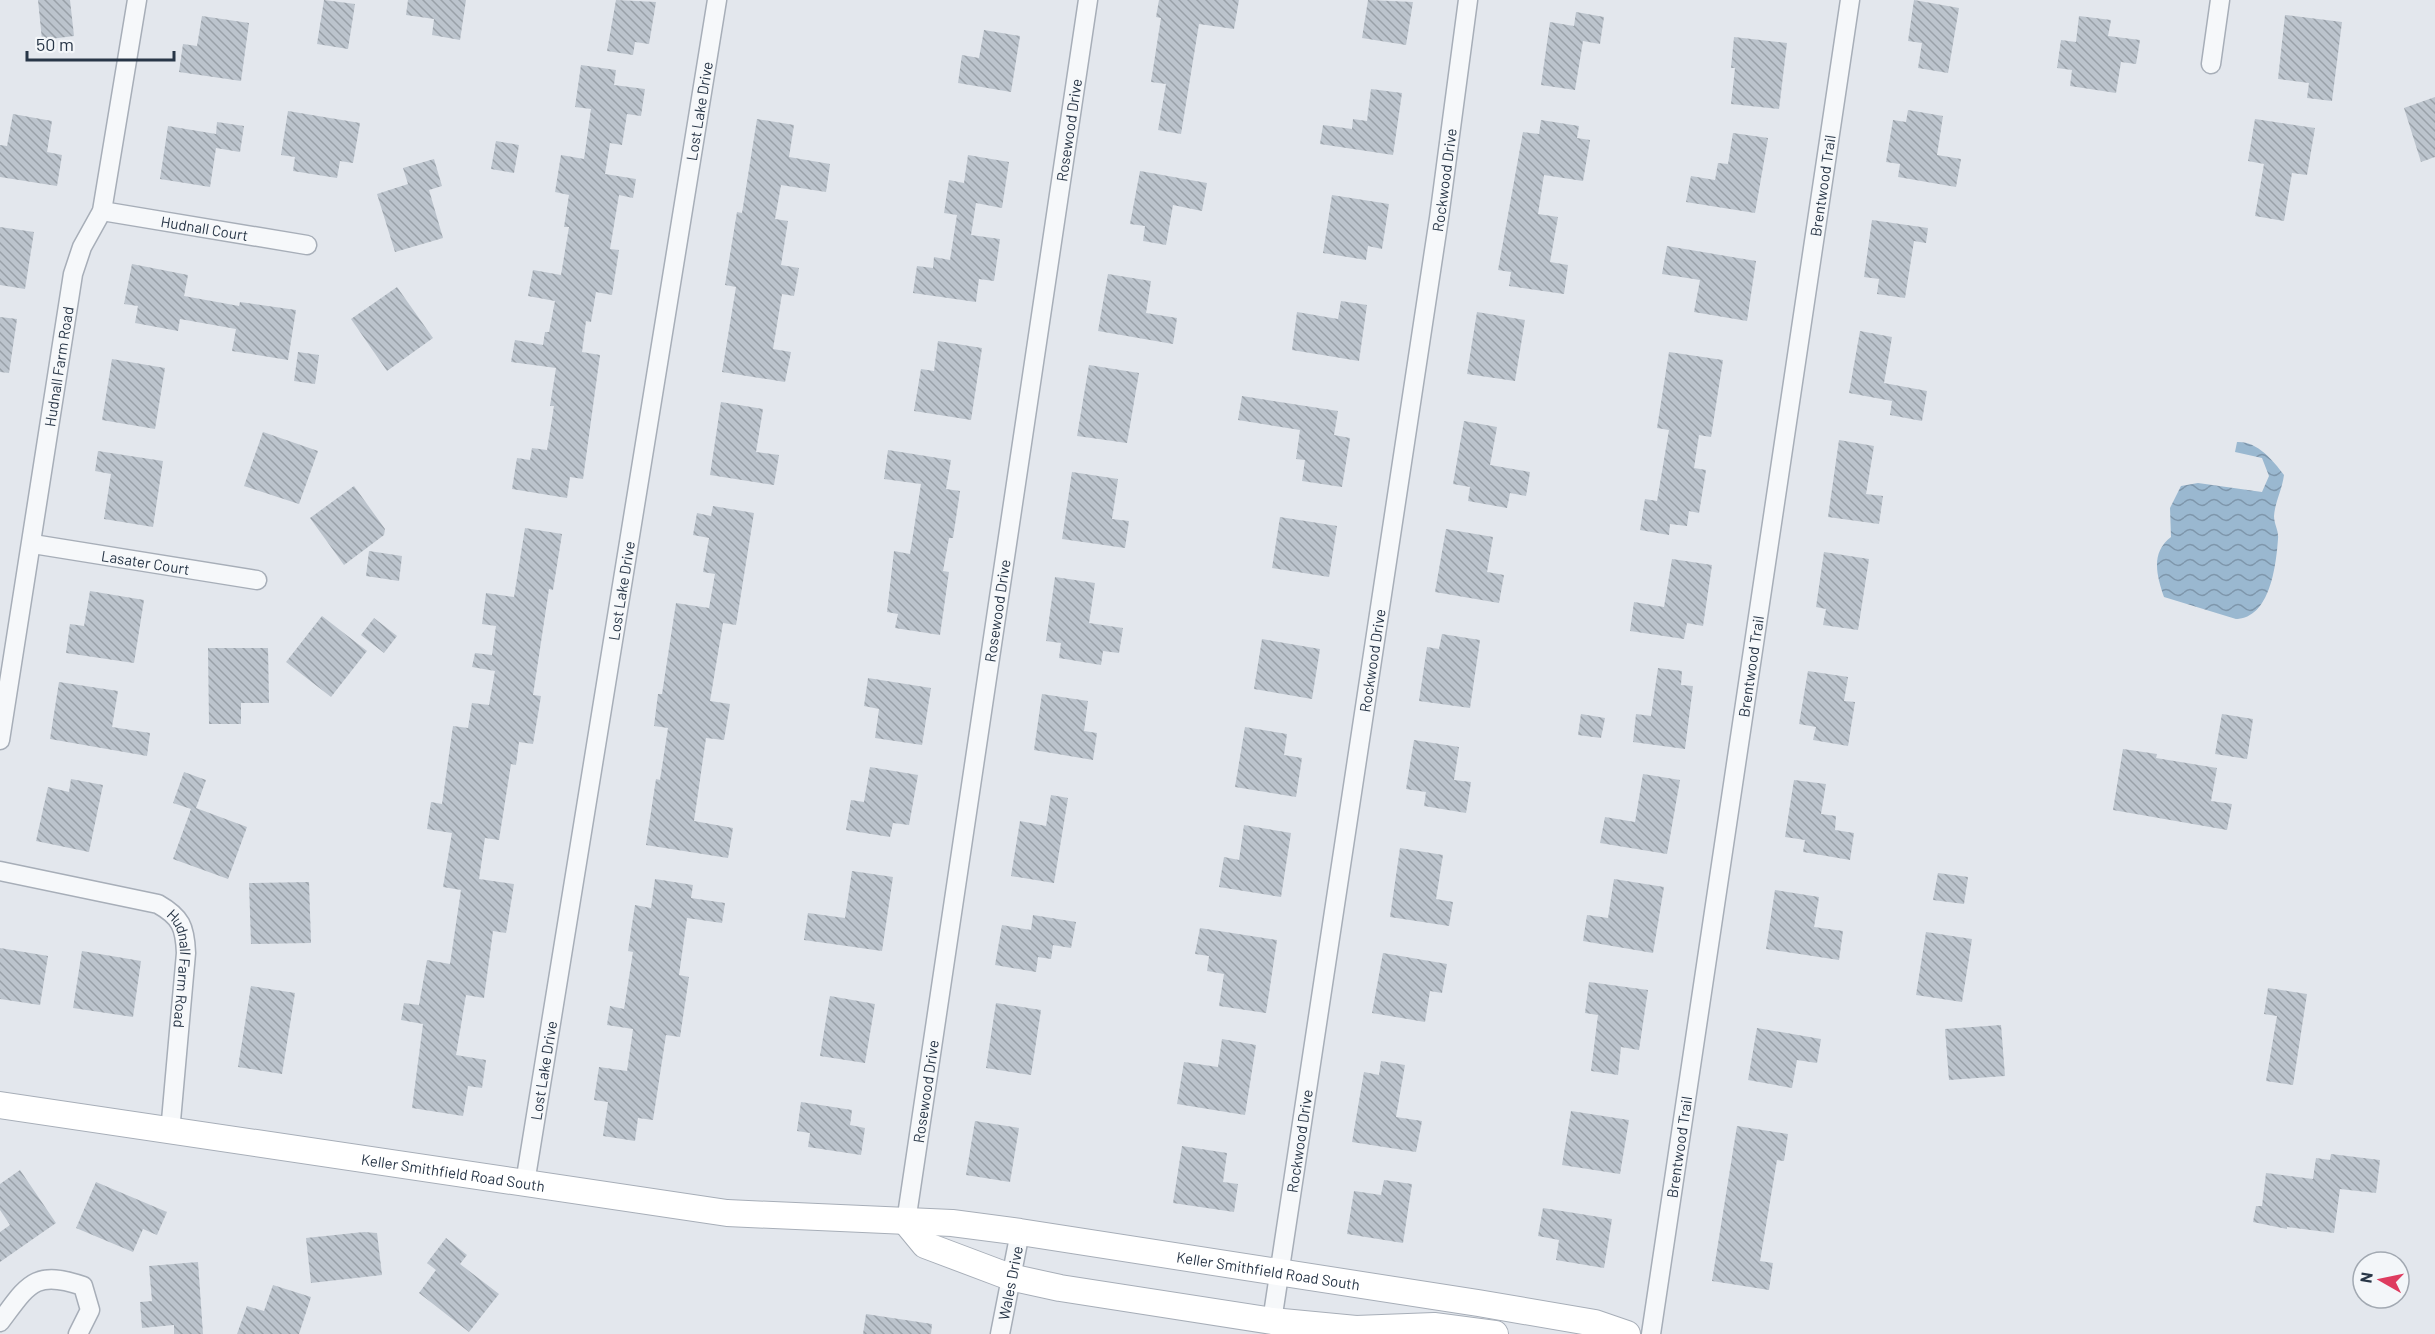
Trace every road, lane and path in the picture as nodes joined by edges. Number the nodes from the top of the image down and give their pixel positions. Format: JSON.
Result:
{"nodes":[{"id":1,"x":137,"y":0,"type":"edge"},
{"id":2,"x":717,"y":0,"type":"edge"},
{"id":3,"x":1088,"y":0,"type":"edge"},
{"id":4,"x":1468,"y":0,"type":"edge"},
{"id":5,"x":1850,"y":0,"type":"edge"},
{"id":6,"x":2220,"y":0,"type":"edge"},
{"id":7,"x":2211,"y":64,"type":"dead end"},
{"id":8,"x":102,"y":211,"type":"junction"},
{"id":9,"x":307,"y":245,"type":"dead end"},
{"id":10,"x":33,"y":544,"type":"junction"},
{"id":11,"x":257,"y":580,"type":"dead end"},
{"id":12,"x":0,"y":740,"type":"edge"},
{"id":13,"x":0,"y":871,"type":"edge"},
{"id":14,"x":0,"y":1105,"type":"edge"},
{"id":15,"x":170,"y":1132,"type":"junction"},
{"id":16,"x":525,"y":1183,"type":"junction"},
{"id":17,"x":906,"y":1222,"type":"junction"},
{"id":18,"x":1020,"y":1232,"type":"junction"},
{"id":19,"x":1281,"y":1272,"type":"junction"},
{"id":20,"x":1010,"y":1277,"type":"junction"},
{"id":21,"x":0,"y":1322,"type":"edge"},
{"id":22,"x":1272,"y":1322,"type":"junction"},
{"id":23,"x":78,"y":1334,"type":"edge"},
{"id":24,"x":1000,"y":1334,"type":"edge"},
{"id":25,"x":1495,"y":1334,"type":"edge"},
{"id":26,"x":1627,"y":1334,"type":"edge"},
{"id":27,"x":1651,"y":1334,"type":"edge"}],
"edges":[{"from":1,"to":8,"type":"street","name":"Hudnall Farm Road"},
{"from":2,"to":16,"type":"street","name":"Lost Lake Drive"},
{"from":3,"to":17,"type":"street","name":"Rosewood Drive"},
{"from":4,"to":19,"type":"street","name":"Rockwood Drive"},
{"from":5,"to":27,"type":"street","name":"Brentwood Trail"},
{"from":6,"to":7,"type":"street"},
{"from":8,"to":9,"type":"street","name":"Hudnall Court"},
{"from":8,"to":10,"type":"street","name":"Hudnall Farm Road"},
{"from":10,"to":11,"type":"street","name":"Lasater Court"},
{"from":10,"to":12,"type":"street","name":"Hudnall Farm Road"},
{"from":13,"to":15,"type":"street","name":"Hudnall Farm Road"},
{"from":14,"to":15,"type":"main road","name":"Keller Smithfield Road South"},
{"from":15,"to":16,"type":"main road","name":"Keller Smithfield Road South"},
{"from":16,"to":17,"type":"main road","name":"Keller Smithfield Road South"},
{"from":17,"to":18,"type":"main road","name":"Keller Smithfield Road South"},
{"from":17,"to":20,"type":"main road"},
{"from":18,"to":19,"type":"main road","name":"Keller Smithfield Road South"},
{"from":18,"to":20,"type":"street","name":"Wales Drive"},
{"from":19,"to":22,"type":"street","name":"Rockwood Drive"},
{"from":19,"to":26,"type":"main road","name":"Keller Smithfield Road South"},
{"from":20,"to":22,"type":"main road"},
{"from":20,"to":24,"type":"street","name":"Wales Drive"},
{"from":21,"to":23,"type":"street"},
{"from":22,"to":25,"type":"main road"}]}
